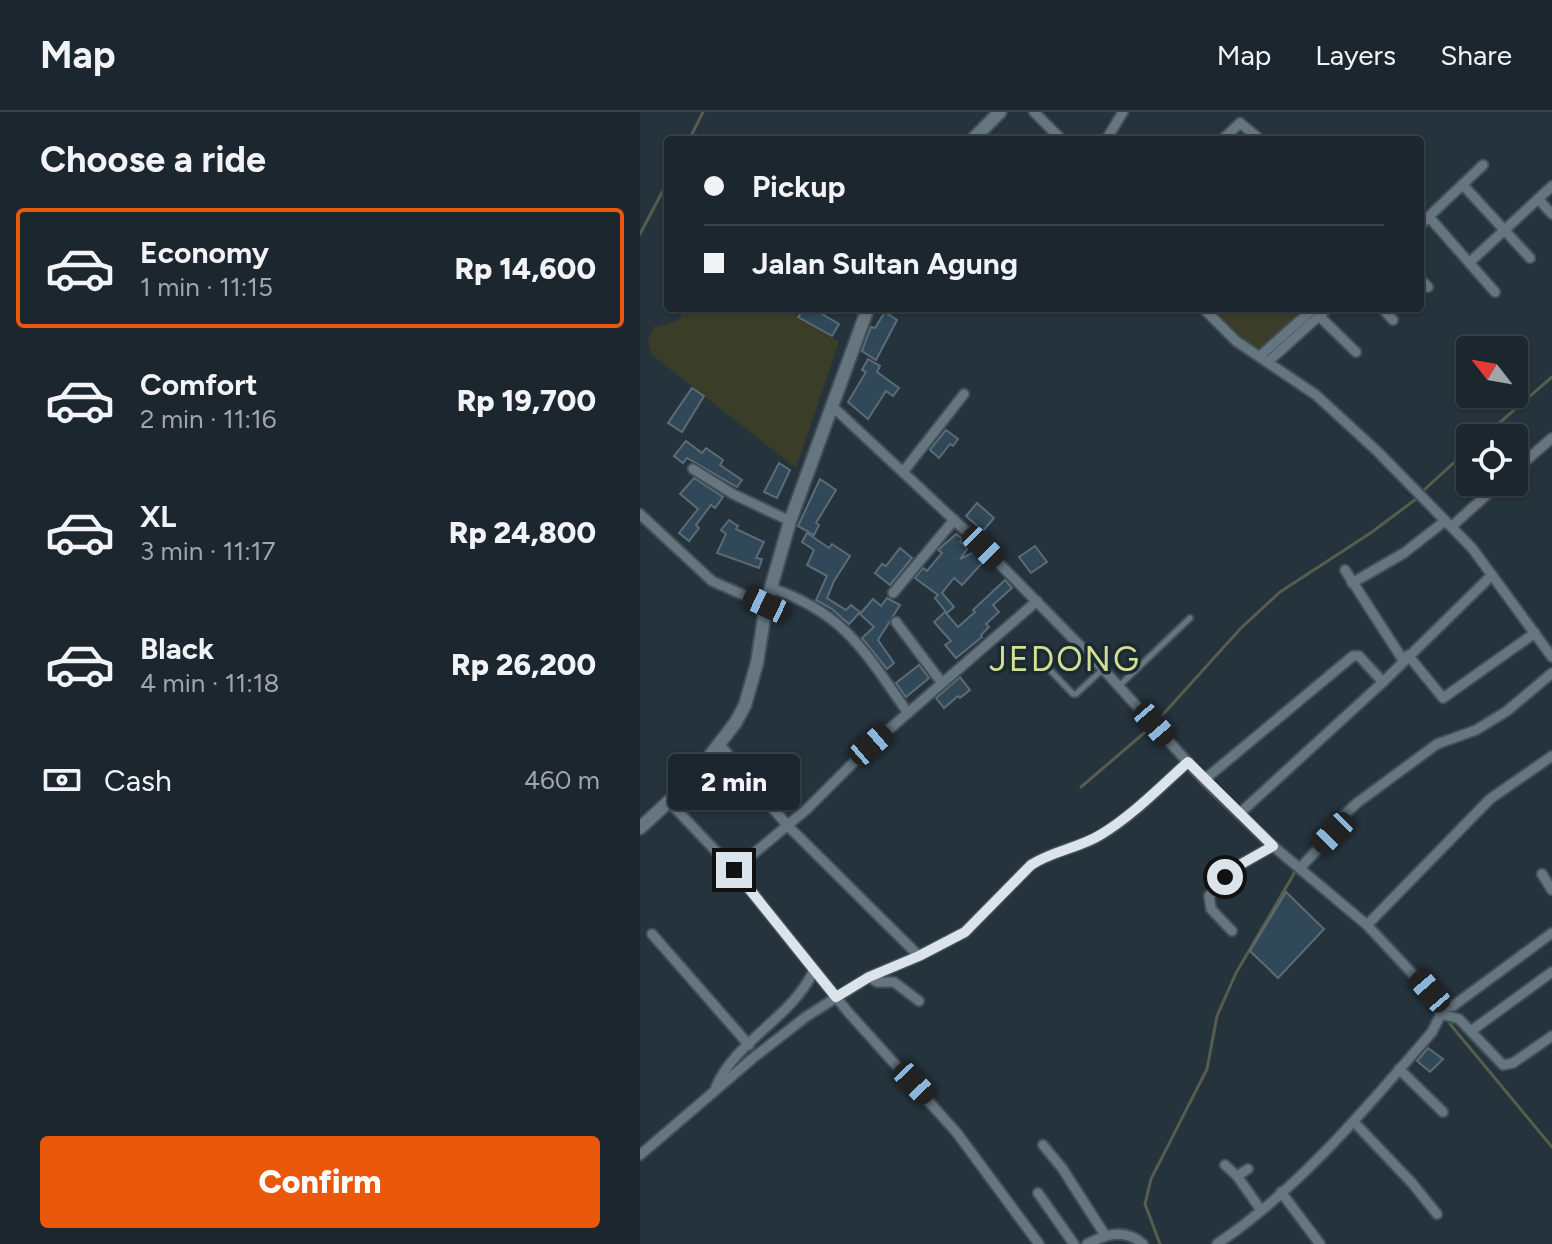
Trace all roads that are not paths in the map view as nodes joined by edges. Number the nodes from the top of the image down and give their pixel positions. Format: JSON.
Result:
{"nodes":[{"id":1,"x":1000,"y":112,"type":"edge"},
{"id":2,"x":1034,"y":112,"type":"edge"},
{"id":3,"x":1123,"y":112,"type":"edge"},
{"id":4,"x":1244,"y":112,"type":"edge"},
{"id":5,"x":1242,"y":123,"type":"junction"},
{"id":6,"x":977,"y":136,"type":"edge"},
{"id":7,"x":1058,"y":136,"type":"edge"},
{"id":8,"x":1108,"y":136,"type":"edge"},
{"id":9,"x":1226,"y":136,"type":"edge"},
{"id":10,"x":1256,"y":136,"type":"edge"},
{"id":11,"x":1483,"y":165,"type":"dead end"},
{"id":12,"x":1463,"y":185,"type":"junction"},
{"id":13,"x":1552,"y":186,"type":"edge"},
{"id":14,"x":1538,"y":199,"type":"junction"},
{"id":15,"x":1552,"y":214,"type":"edge"},
{"id":16,"x":1429,"y":217,"type":"junction"},
{"id":17,"x":1424,"y":221,"type":"edge"},
{"id":18,"x":1504,"y":230,"type":"junction"},
{"id":19,"x":1530,"y":258,"type":"dead end"},
{"id":20,"x":1470,"y":262,"type":"junction"},
{"id":21,"x":1424,"y":283,"type":"edge"},
{"id":22,"x":1428,"y":287,"type":"dead end"},
{"id":23,"x":1495,"y":292,"type":"dead end"},
{"id":24,"x":866,"y":312,"type":"edge"},
{"id":25,"x":1207,"y":312,"type":"edge"},
{"id":26,"x":1316,"y":312,"type":"edge"},
{"id":27,"x":1386,"y":312,"type":"edge"},
{"id":28,"x":1393,"y":320,"type":"dead end"},
{"id":29,"x":1356,"y":352,"type":"dead end"},
{"id":30,"x":1264,"y":359,"type":"junction"},
{"id":31,"x":964,"y":394,"type":"dead end"},
{"id":32,"x":831,"y":405,"type":"junction"},
{"id":33,"x":1552,"y":438,"type":"edge"},
{"id":34,"x":1528,"y":459,"type":"edge"},
{"id":35,"x":693,"y":469,"type":"dead end"},
{"id":36,"x":903,"y":472,"type":"junction"},
{"id":37,"x":1483,"y":496,"type":"edge"},
{"id":38,"x":640,"y":514,"type":"edge"},
{"id":39,"x":954,"y":520,"type":"junction"},
{"id":40,"x":790,"y":521,"type":"junction"},
{"id":41,"x":1448,"y":524,"type":"junction"},
{"id":42,"x":1345,"y":570,"type":"dead end"},
{"id":43,"x":1492,"y":575,"type":"junction"},
{"id":44,"x":1352,"y":583,"type":"junction"},
{"id":45,"x":771,"y":588,"type":"junction"},
{"id":46,"x":893,"y":593,"type":"dead end"},
{"id":47,"x":1037,"y":601,"type":"junction"},
{"id":48,"x":766,"y":605,"type":"junction"},
{"id":49,"x":1190,"y":618,"type":"dead end"},
{"id":50,"x":896,"y":622,"type":"dead end"},
{"id":51,"x":1535,"y":633,"type":"junction"},
{"id":52,"x":1405,"y":657,"type":"junction"},
{"id":53,"x":1552,"y":657,"type":"edge"},
{"id":54,"x":1048,"y":668,"type":"dead end"},
{"id":55,"x":1103,"y":669,"type":"junction"},
{"id":56,"x":1552,"y":673,"type":"edge"},
{"id":57,"x":1383,"y":682,"type":"junction"},
{"id":58,"x":942,"y":683,"type":"junction"},
{"id":59,"x":1119,"y":686,"type":"junction"},
{"id":60,"x":908,"y":713,"type":"junction"},
{"id":61,"x":720,"y":745,"type":"junction"},
{"id":62,"x":1548,"y":759,"type":"edge"},
{"id":63,"x":1188,"y":762,"type":"junction"},
{"id":64,"x":1552,"y":771,"type":"edge"},
{"id":65,"x":1204,"y":780,"type":"junction"},
{"id":66,"x":670,"y":803,"type":"junction"},
{"id":67,"x":1239,"y":814,"type":"junction"},
{"id":68,"x":787,"y":825,"type":"junction"},
{"id":69,"x":640,"y":828,"type":"edge"},
{"id":70,"x":1273,"y":846,"type":"junction"},
{"id":71,"x":1300,"y":868,"type":"junction"},
{"id":72,"x":734,"y":870,"type":"junction"},
{"id":73,"x":1542,"y":874,"type":"dead end"},
{"id":74,"x":1552,"y":890,"type":"edge"},
{"id":75,"x":1367,"y":925,"type":"junction"},
{"id":76,"x":1232,"y":931,"type":"dead end"},
{"id":77,"x":1552,"y":933,"type":"edge"},
{"id":78,"x":652,"y":934,"type":"dead end"},
{"id":79,"x":919,"y":956,"type":"junction"},
{"id":80,"x":814,"y":970,"type":"junction"},
{"id":81,"x":1552,"y":972,"type":"edge"},
{"id":82,"x":869,"y":977,"type":"junction"},
{"id":83,"x":836,"y":997,"type":"junction"},
{"id":84,"x":919,"y":1001,"type":"dead end"},
{"id":85,"x":1441,"y":1011,"type":"junction"},
{"id":86,"x":1471,"y":1031,"type":"junction"},
{"id":87,"x":1552,"y":1036,"type":"edge"},
{"id":88,"x":749,"y":1045,"type":"junction"},
{"id":89,"x":1399,"y":1069,"type":"junction"},
{"id":90,"x":715,"y":1090,"type":"junction"},
{"id":91,"x":1443,"y":1112,"type":"dead end"},
{"id":92,"x":1354,"y":1122,"type":"junction"},
{"id":93,"x":1043,"y":1145,"type":"dead end"},
{"id":94,"x":640,"y":1154,"type":"edge"},
{"id":95,"x":1225,"y":1165,"type":"dead end"},
{"id":96,"x":1248,"y":1169,"type":"dead end"},
{"id":97,"x":1237,"y":1176,"type":"junction"},
{"id":98,"x":1281,"y":1192,"type":"junction"},
{"id":99,"x":1038,"y":1193,"type":"dead end"},
{"id":100,"x":1261,"y":1210,"type":"junction"},
{"id":101,"x":1437,"y":1214,"type":"dead end"},
{"id":102,"x":1105,"y":1235,"type":"junction"},
{"id":103,"x":1039,"y":1244,"type":"edge"},
{"id":104,"x":1074,"y":1244,"type":"edge"},
{"id":105,"x":1087,"y":1244,"type":"edge"},
{"id":106,"x":1143,"y":1244,"type":"edge"},
{"id":107,"x":1217,"y":1244,"type":"edge"},
{"id":108,"x":1320,"y":1244,"type":"edge"}],
"edges":[{"from":1,"to":6,"type":"street"},
{"from":2,"to":7,"type":"street"},
{"from":3,"to":8,"type":"street"},
{"from":4,"to":5,"type":"street"},
{"from":5,"to":9,"type":"street"},
{"from":5,"to":10,"type":"street"},
{"from":11,"to":12,"type":"street"},
{"from":12,"to":16,"type":"street"},
{"from":12,"to":18,"type":"street"},
{"from":13,"to":14,"type":"street"},
{"from":14,"to":15,"type":"street"},
{"from":14,"to":18,"type":"street"},
{"from":16,"to":17,"type":"street"},
{"from":16,"to":20,"type":"street"},
{"from":18,"to":19,"type":"street"},
{"from":18,"to":20,"type":"street"},
{"from":20,"to":23,"type":"street"},
{"from":21,"to":22,"type":"street"},
{"from":24,"to":32,"type":"street"},
{"from":25,"to":30,"type":"street"},
{"from":26,"to":29,"type":"street"},
{"from":26,"to":30,"type":"street"},
{"from":27,"to":28,"type":"street"},
{"from":30,"to":41,"type":"street"},
{"from":31,"to":36,"type":"street"},
{"from":32,"to":36,"type":"street"},
{"from":32,"to":40,"type":"street"},
{"from":33,"to":34,"type":"street"},
{"from":35,"to":40,"type":"street"},
{"from":36,"to":39,"type":"street"},
{"from":37,"to":41,"type":"street"},
{"from":38,"to":48,"type":"street"},
{"from":39,"to":46,"type":"street"},
{"from":39,"to":47,"type":"street"},
{"from":40,"to":45,"type":"street"},
{"from":41,"to":43,"type":"street"},
{"from":41,"to":44,"type":"street"},
{"from":42,"to":44,"type":"street"},
{"from":43,"to":51,"type":"street"},
{"from":43,"to":52,"type":"street"},
{"from":44,"to":52,"type":"street"},
{"from":45,"to":48,"type":"street"},
{"from":45,"to":60,"type":"street"},
{"from":47,"to":55,"type":"street"},
{"from":47,"to":58,"type":"street"},
{"from":48,"to":61,"type":"street"},
{"from":49,"to":59,"type":"lane"},
{"from":50,"to":58,"type":"street"},
{"from":51,"to":52,"type":"street"},
{"from":51,"to":53,"type":"street"},
{"from":52,"to":57,"type":"street"},
{"from":54,"to":55,"type":"lane"},
{"from":55,"to":59,"type":"street"},
{"from":56,"to":71,"type":"street"},
{"from":57,"to":65,"type":"street"},
{"from":57,"to":67,"type":"street"},
{"from":58,"to":60,"type":"street"},
{"from":59,"to":63,"type":"street"},
{"from":60,"to":68,"type":"street"},
{"from":61,"to":66,"type":"street"},
{"from":61,"to":68,"type":"street"},
{"from":62,"to":64,"type":"street"},
{"from":62,"to":75,"type":"street"},
{"from":63,"to":65,"type":"street"},
{"from":63,"to":79,"type":"street"},
{"from":65,"to":67,"type":"street"},
{"from":66,"to":69,"type":"street"},
{"from":66,"to":72,"type":"street"},
{"from":67,"to":70,"type":"street"},
{"from":68,"to":72,"type":"street"},
{"from":68,"to":79,"type":"street"},
{"from":70,"to":71,"type":"street"},
{"from":70,"to":76,"type":"street"},
{"from":71,"to":75,"type":"street"},
{"from":72,"to":80,"type":"street"},
{"from":73,"to":74,"type":"street"},
{"from":75,"to":85,"type":"street"},
{"from":77,"to":85,"type":"street"},
{"from":78,"to":88,"type":"street"},
{"from":79,"to":82,"type":"street"},
{"from":80,"to":83,"type":"street"},
{"from":80,"to":88,"type":"street"},
{"from":81,"to":86,"type":"street"},
{"from":82,"to":83,"type":"street"},
{"from":82,"to":84,"type":"street"},
{"from":83,"to":90,"type":"street"},
{"from":83,"to":103,"type":"street"},
{"from":85,"to":86,"type":"street"},
{"from":85,"to":89,"type":"street"},
{"from":86,"to":87,"type":"street"},
{"from":88,"to":90,"type":"street"},
{"from":89,"to":91,"type":"street"},
{"from":89,"to":92,"type":"street"},
{"from":90,"to":94,"type":"street"},
{"from":92,"to":98,"type":"street"},
{"from":92,"to":101,"type":"street"},
{"from":93,"to":102,"type":"street"},
{"from":95,"to":97,"type":"street"},
{"from":96,"to":97,"type":"street"},
{"from":97,"to":100,"type":"street"},
{"from":98,"to":100,"type":"street"},
{"from":98,"to":108,"type":"street"},
{"from":99,"to":104,"type":"street"},
{"from":100,"to":107,"type":"street"},
{"from":102,"to":105,"type":"street"},
{"from":102,"to":106,"type":"street"}]}
